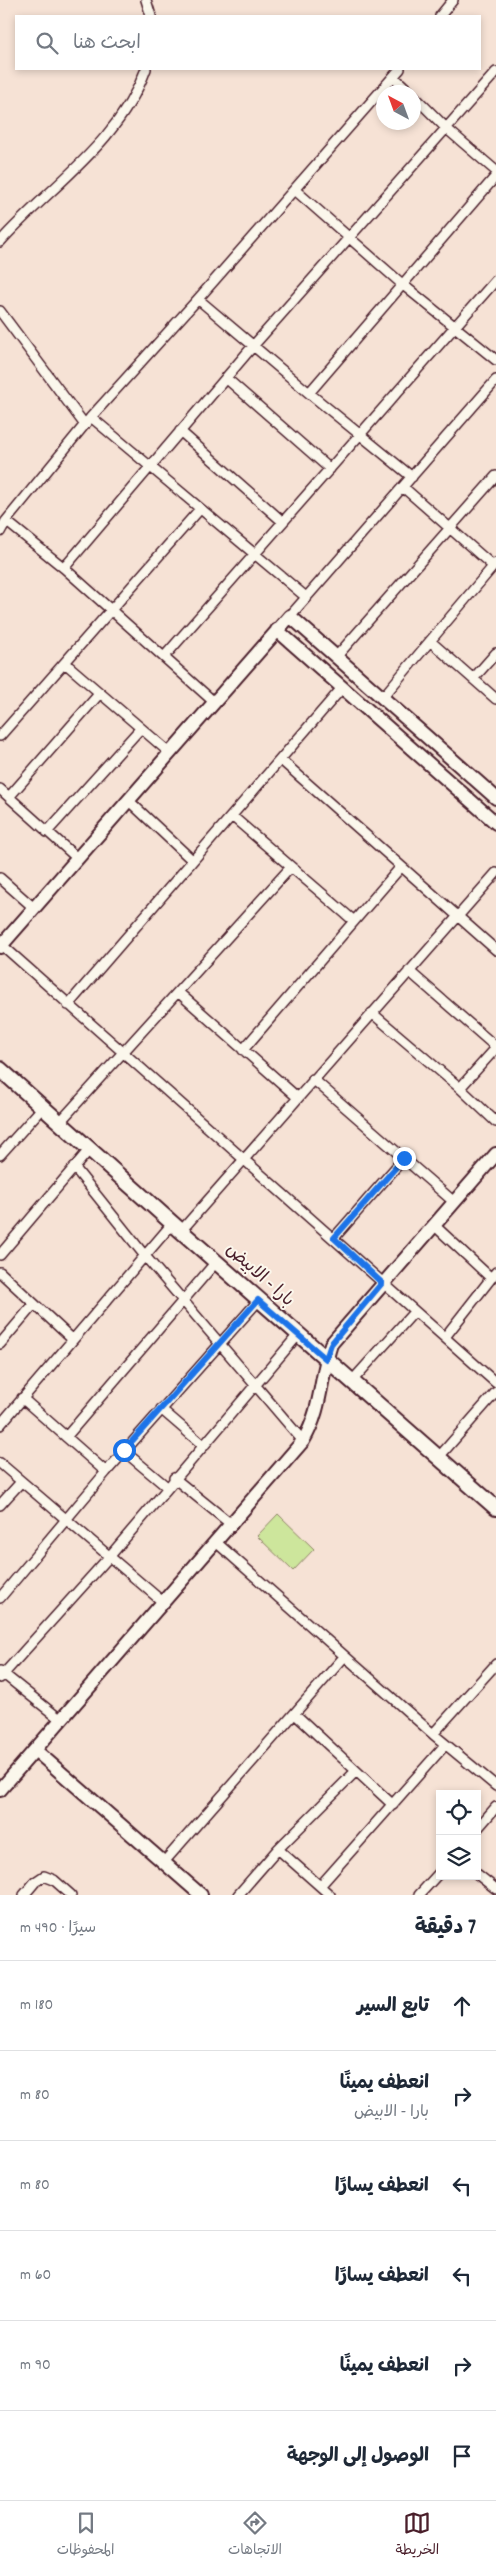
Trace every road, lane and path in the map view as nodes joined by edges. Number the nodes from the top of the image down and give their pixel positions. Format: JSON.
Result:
{"nodes":[{"id":1,"x":146,"y":0,"type":"edge"},
{"id":2,"x":453,"y":0,"type":"edge"},
{"id":3,"x":151,"y":15,"type":"edge"},
{"id":4,"x":441,"y":15,"type":"edge"},
{"id":5,"x":146,"y":70,"type":"edge"},
{"id":6,"x":399,"y":70,"type":"edge"},
{"id":7,"x":496,"y":72,"type":"edge"},
{"id":8,"x":394,"y":77,"type":"junction"},
{"id":9,"x":403,"y":85,"type":"edge"},
{"id":10,"x":421,"y":103,"type":"edge"},
{"id":11,"x":447,"y":129,"type":"junction"},
{"id":12,"x":496,"y":171,"type":"edge"},
{"id":13,"x":496,"y":176,"type":"edge"},
{"id":14,"x":295,"y":190,"type":"junction"},
{"id":15,"x":350,"y":238,"type":"junction"},
{"id":16,"x":0,"y":242,"type":"edge"},
{"id":17,"x":496,"y":280,"type":"edge"},
{"id":18,"x":402,"y":284,"type":"junction"},
{"id":19,"x":198,"y":299,"type":"junction"},
{"id":20,"x":0,"y":311,"type":"edge"},
{"id":21,"x":456,"y":326,"type":"junction"},
{"id":22,"x":253,"y":346,"type":"junction"},
{"id":23,"x":496,"y":360,"type":"edge"},
{"id":24,"x":226,"y":378,"type":"junction"},
{"id":25,"x":496,"y":380,"type":"edge"},
{"id":26,"x":309,"y":393,"type":"junction"},
{"id":27,"x":91,"y":417,"type":"junction"},
{"id":28,"x":85,"y":425,"type":"junction"},
{"id":29,"x":180,"y":431,"type":"junction"},
{"id":30,"x":360,"y":434,"type":"junction"},
{"id":31,"x":150,"y":465,"type":"junction"},
{"id":32,"x":330,"y":469,"type":"junction"},
{"id":33,"x":412,"y":476,"type":"junction"},
{"id":34,"x":496,"y":476,"type":"edge"},
{"id":35,"x":403,"y":487,"type":"junction"},
{"id":36,"x":200,"y":508,"type":"junction"},
{"id":37,"x":6,"y":521,"type":"junction"},
{"id":38,"x":282,"y":522,"type":"junction"},
{"id":39,"x":450,"y":530,"type":"junction"},
{"id":40,"x":0,"y":532,"type":"edge"},
{"id":41,"x":254,"y":554,"type":"junction"},
{"id":42,"x":495,"y":565,"type":"edge"},
{"id":43,"x":64,"y":568,"type":"junction"},
{"id":44,"x":306,"y":597,"type":"junction"},
{"id":45,"x":112,"y":610,"type":"junction"},
{"id":46,"x":290,"y":616,"type":"junction"},
{"id":47,"x":277,"y":630,"type":"junction"},
{"id":48,"x":430,"y":641,"type":"junction"},
{"id":49,"x":496,"y":654,"type":"edge"},
{"id":50,"x":336,"y":657,"type":"junction"},
{"id":51,"x":164,"y":658,"type":"junction"},
{"id":52,"x":66,"y":662,"type":"junction"},
{"id":53,"x":473,"y":679,"type":"junction"},
{"id":54,"x":342,"y":688,"type":"junction"},
{"id":55,"x":100,"y":693,"type":"junction"},
{"id":56,"x":382,"y":698,"type":"junction"},
{"id":57,"x":496,"y":699,"type":"edge"},
{"id":58,"x":214,"y":702,"type":"junction"},
{"id":59,"x":140,"y":729,"type":"junction"},
{"id":60,"x":0,"y":736,"type":"edge"},
{"id":61,"x":170,"y":753,"type":"junction"},
{"id":62,"x":281,"y":760,"type":"junction"},
{"id":63,"x":0,"y":789,"type":"edge"},
{"id":64,"x":494,"y":792,"type":"edge"},
{"id":65,"x":9,"y":798,"type":"junction"},
{"id":66,"x":128,"y":800,"type":"junction"},
{"id":67,"x":232,"y":816,"type":"junction"},
{"id":68,"x":496,"y":823,"type":"edge"},
{"id":69,"x":48,"y":832,"type":"junction"},
{"id":70,"x":77,"y":858,"type":"junction"},
{"id":71,"x":192,"y":860,"type":"junction"},
{"id":72,"x":291,"y":867,"type":"junction"},
{"id":73,"x":400,"y":868,"type":"junction"},
{"id":74,"x":496,"y":873,"type":"edge"},
{"id":75,"x":0,"y":878,"type":"edge"},
{"id":76,"x":34,"y":908,"type":"junction"},
{"id":77,"x":457,"y":917,"type":"junction"},
{"id":78,"x":354,"y":921,"type":"junction"},
{"id":79,"x":1,"y":946,"type":"edge"},
{"id":80,"x":496,"y":950,"type":"edge"},
{"id":81,"x":409,"y":971,"type":"junction"},
{"id":82,"x":178,"y":992,"type":"junction"},
{"id":83,"x":68,"y":1005,"type":"junction"},
{"id":84,"x":372,"y":1013,"type":"junction"},
{"id":85,"x":496,"y":1047,"type":"edge"},
{"id":86,"x":243,"y":1050,"type":"junction"},
{"id":87,"x":124,"y":1052,"type":"junction"},
{"id":88,"x":0,"y":1069,"type":"edge"},
{"id":89,"x":313,"y":1079,"type":"junction"},
{"id":90,"x":460,"y":1088,"type":"junction"},
{"id":91,"x":297,"y":1097,"type":"junction"},
{"id":92,"x":43,"y":1107,"type":"junction"},
{"id":93,"x":496,"y":1122,"type":"edge"},
{"id":94,"x":60,"y":1123,"type":"junction"},
{"id":95,"x":89,"y":1150,"type":"junction"},
{"id":96,"x":496,"y":1154,"type":"edge"},
{"id":97,"x":0,"y":1156,"type":"edge"},
{"id":98,"x":404,"y":1158,"type":"junction"},
{"id":99,"x":242,"y":1159,"type":"junction"},
{"id":100,"x":74,"y":1167,"type":"junction"},
{"id":101,"x":454,"y":1202,"type":"junction"},
{"id":102,"x":434,"y":1225,"type":"junction"},
{"id":103,"x":176,"y":1227,"type":"junction"},
{"id":104,"x":334,"y":1238,"type":"junction"},
{"id":105,"x":0,"y":1255,"type":"edge"},
{"id":106,"x":145,"y":1256,"type":"junction"},
{"id":107,"x":216,"y":1262,"type":"junction"},
{"id":108,"x":0,"y":1272,"type":"edge"},
{"id":109,"x":494,"y":1275,"type":"edge"},
{"id":110,"x":382,"y":1283,"type":"junction"},
{"id":111,"x":185,"y":1300,"type":"junction"},
{"id":112,"x":258,"y":1300,"type":"junction"},
{"id":113,"x":34,"y":1304,"type":"junction"},
{"id":114,"x":414,"y":1312,"type":"junction"},
{"id":115,"x":298,"y":1335,"type":"junction"},
{"id":116,"x":445,"y":1337,"type":"junction"},
{"id":117,"x":72,"y":1339,"type":"junction"},
{"id":118,"x":219,"y":1342,"type":"junction"},
{"id":119,"x":0,"y":1344,"type":"edge"},
{"id":120,"x":326,"y":1359,"type":"junction"},
{"id":121,"x":352,"y":1381,"type":"junction"},
{"id":122,"x":496,"y":1383,"type":"edge"},
{"id":123,"x":255,"y":1385,"type":"junction"},
{"id":124,"x":496,"y":1392,"type":"edge"},
{"id":125,"x":22,"y":1398,"type":"junction"},
{"id":126,"x":160,"y":1409,"type":"junction"},
{"id":127,"x":0,"y":1425,"type":"edge"},
{"id":128,"x":66,"y":1437,"type":"junction"},
{"id":129,"x":303,"y":1441,"type":"junction"},
{"id":130,"x":204,"y":1446,"type":"junction"},
{"id":131,"x":124,"y":1450,"type":"junction"},
{"id":132,"x":438,"y":1458,"type":"junction"},
{"id":133,"x":0,"y":1463,"type":"edge"},
{"id":134,"x":106,"y":1472,"type":"junction"},
{"id":135,"x":174,"y":1478,"type":"junction"},
{"id":136,"x":21,"y":1482,"type":"junction"},
{"id":137,"x":167,"y":1486,"type":"junction"},
{"id":138,"x":0,"y":1505,"type":"edge"},
{"id":139,"x":496,"y":1508,"type":"edge"},
{"id":140,"x":66,"y":1520,"type":"junction"},
{"id":141,"x":232,"y":1525,"type":"junction"},
{"id":142,"x":216,"y":1543,"type":"junction"},
{"id":143,"x":109,"y":1556,"type":"junction"},
{"id":144,"x":0,"y":1598,"type":"edge"},
{"id":145,"x":164,"y":1603,"type":"junction"},
{"id":146,"x":344,"y":1657,"type":"junction"},
{"id":147,"x":496,"y":1664,"type":"edge"},
{"id":148,"x":1,"y":1674,"type":"edge"},
{"id":149,"x":295,"y":1714,"type":"junction"},
{"id":150,"x":61,"y":1720,"type":"junction"},
{"id":151,"x":433,"y":1734,"type":"junction"},
{"id":152,"x":445,"y":1745,"type":"junction"},
{"id":153,"x":32,"y":1753,"type":"junction"},
{"id":154,"x":356,"y":1771,"type":"junction"},
{"id":155,"x":496,"y":1786,"type":"edge"},
{"id":156,"x":0,"y":1790,"type":"edge"},
{"id":157,"x":393,"y":1805,"type":"junction"},
{"id":158,"x":496,"y":1807,"type":"edge"},
{"id":159,"x":481,"y":1824,"type":"edge"},
{"id":160,"x":278,"y":1849,"type":"junction"},
{"id":161,"x":164,"y":1862,"type":"junction"},
{"id":162,"x":436,"y":1876,"type":"edge"},
{"id":163,"x":481,"y":1877,"type":"edge"},
{"id":164,"x":320,"y":1886,"type":"junction"},
{"id":165,"x":496,"y":1889,"type":"edge"},
{"id":166,"x":24,"y":1895,"type":"edge"},
{"id":167,"x":71,"y":1895,"type":"edge"},
{"id":168,"x":192,"y":1895,"type":"edge"},
{"id":169,"x":200,"y":1895,"type":"edge"},
{"id":170,"x":238,"y":1895,"type":"edge"},
{"id":171,"x":330,"y":1895,"type":"edge"},
{"id":172,"x":419,"y":1895,"type":"edge"}],
"edges":[{"from":1,"to":3,"type":"street"},
{"from":2,"to":4,"type":"street"},
{"from":5,"to":16,"type":"street"},
{"from":6,"to":8,"type":"street"},
{"from":7,"to":11,"type":"street"},
{"from":8,"to":9,"type":"street"},
{"from":8,"to":14,"type":"street"},
{"from":10,"to":11,"type":"street"},
{"from":11,"to":12,"type":"street"},
{"from":11,"to":15,"type":"street"},
{"from":13,"to":18,"type":"street"},
{"from":14,"to":15,"type":"street"},
{"from":14,"to":19,"type":"street"},
{"from":15,"to":18,"type":"street"},
{"from":15,"to":22,"type":"street"},
{"from":17,"to":21,"type":"street"},
{"from":18,"to":21,"type":"street"},
{"from":18,"to":26,"type":"street"},
{"from":19,"to":22,"type":"street"},
{"from":19,"to":27,"type":"street"},
{"from":20,"to":28,"type":"street"},
{"from":21,"to":23,"type":"street"},
{"from":21,"to":30,"type":"street"},
{"from":22,"to":24,"type":"street"},
{"from":22,"to":26,"type":"street"},
{"from":24,"to":29,"type":"street"},
{"from":24,"to":32,"type":"street"},
{"from":25,"to":33,"type":"street"},
{"from":26,"to":30,"type":"street"},
{"from":27,"to":28,"type":"street"},
{"from":27,"to":31,"type":"street"},
{"from":28,"to":37,"type":"street"},
{"from":29,"to":31,"type":"street"},
{"from":29,"to":38,"type":"street"},
{"from":30,"to":32,"type":"street"},
{"from":30,"to":33,"type":"street"},
{"from":31,"to":36,"type":"street"},
{"from":31,"to":43,"type":"street"},
{"from":32,"to":38,"type":"street"},
{"from":33,"to":35,"type":"street"},
{"from":34,"to":39,"type":"street"},
{"from":35,"to":39,"type":"street"},
{"from":35,"to":44,"type":"street"},
{"from":36,"to":41,"type":"street"},
{"from":36,"to":45,"type":"street"},
{"from":37,"to":40,"type":"street"},
{"from":37,"to":43,"type":"street"},
{"from":38,"to":41,"type":"street"},
{"from":39,"to":42,"type":"street"},
{"from":39,"to":50,"type":"street"},
{"from":41,"to":44,"type":"street"},
{"from":41,"to":51,"type":"street"},
{"from":42,"to":48,"type":"street"},
{"from":43,"to":45,"type":"street"},
{"from":44,"to":46,"type":"street"},
{"from":45,"to":51,"type":"street"},
{"from":45,"to":52,"type":"street"},
{"from":46,"to":47,"type":"street"},
{"from":46,"to":50,"type":"street"},
{"from":47,"to":54,"type":"street"},
{"from":47,"to":58,"type":"street"},
{"from":48,"to":53,"type":"street"},
{"from":48,"to":56,"type":"street"},
{"from":49,"to":53,"type":"street"},
{"from":50,"to":56,"type":"street"},
{"from":51,"to":58,"type":"street"},
{"from":52,"to":55,"type":"street"},
{"from":52,"to":60,"type":"street"},
{"from":53,"to":57,"type":"street"},
{"from":54,"to":62,"type":"street"},
{"from":54,"to":68,"type":"street"},
{"from":55,"to":59,"type":"street"},
{"from":55,"to":65,"type":"street"},
{"from":56,"to":64,"type":"street"},
{"from":58,"to":61,"type":"street"},
{"from":59,"to":61,"type":"street"},
{"from":59,"to":69,"type":"street"},
{"from":61,"to":66,"type":"street"},
{"from":62,"to":67,"type":"street"},
{"from":62,"to":73,"type":"street"},
{"from":63,"to":65,"type":"street"},
{"from":65,"to":69,"type":"street"},
{"from":66,"to":70,"type":"street"},
{"from":66,"to":71,"type":"street"},
{"from":67,"to":71,"type":"street"},
{"from":67,"to":72,"type":"street"},
{"from":69,"to":70,"type":"street"},
{"from":70,"to":76,"type":"street"},
{"from":71,"to":83,"type":"street"},
{"from":72,"to":78,"type":"street"},
{"from":72,"to":82,"type":"street"},
{"from":73,"to":77,"type":"street"},
{"from":73,"to":78,"type":"street"},
{"from":74,"to":77,"type":"street"},
{"from":75,"to":76,"type":"street"},
{"from":76,"to":79,"type":"street"},
{"from":77,"to":80,"type":"street"},
{"from":77,"to":81,"type":"street"},
{"from":78,"to":86,"type":"street"},
{"from":79,"to":83,"type":"street"},
{"from":81,"to":84,"type":"street"},
{"from":81,"to":85,"type":"street"},
{"from":82,"to":86,"type":"street"},
{"from":82,"to":87,"type":"street"},
{"from":83,"to":87,"type":"street"},
{"from":84,"to":89,"type":"street"},
{"from":84,"to":90,"type":"street"},
{"from":85,"to":90,"type":"street"},
{"from":86,"to":91,"type":"street"},
{"from":87,"to":94,"type":"street"},
{"from":87,"to":99,"type":"street"},
{"from":88,"to":92,"type":"main road","name":"بارا - الابيض"},
{"from":89,"to":91,"type":"street"},
{"from":89,"to":98,"type":"street"},
{"from":90,"to":93,"type":"street"},
{"from":91,"to":99,"type":"street"},
{"from":92,"to":94,"type":"main road","name":"بارا - الابيض"},
{"from":92,"to":97,"type":"street"},
{"from":94,"to":95,"type":"main road","name":"بارا - الابيض"},
{"from":95,"to":100,"type":"street"},
{"from":95,"to":103,"type":"main road","name":"بارا - الابيض"},
{"from":96,"to":101,"type":"street"},
{"from":98,"to":101,"type":"street"},
{"from":98,"to":104,"type":"street"},
{"from":99,"to":103,"type":"street"},
{"from":99,"to":104,"type":"street"},
{"from":100,"to":105,"type":"street"},
{"from":100,"to":106,"type":"street"},
{"from":101,"to":102,"type":"street"},
{"from":102,"to":109,"type":"street"},
{"from":102,"to":110,"type":"street"},
{"from":103,"to":106,"type":"street"},
{"from":103,"to":107,"type":"main road","name":"بارا - الابيض"},
{"from":104,"to":110,"type":"street"},
{"from":106,"to":111,"type":"street"},
{"from":106,"to":117,"type":"street"},
{"from":107,"to":111,"type":"street"},
{"from":107,"to":112,"type":"main road","name":"بارا - الابيض"},
{"from":108,"to":113,"type":"street"},
{"from":109,"to":116,"type":"street"},
{"from":110,"to":114,"type":"street"},
{"from":110,"to":120,"type":"street"},
{"from":111,"to":118,"type":"street"},
{"from":111,"to":128,"type":"street"},
{"from":112,"to":115,"type":"main road","name":"بارا - الابيض"},
{"from":112,"to":118,"type":"street"},
{"from":113,"to":117,"type":"street"},
{"from":113,"to":119,"type":"street"},
{"from":114,"to":116,"type":"street"},
{"from":114,"to":121,"type":"street"},
{"from":115,"to":120,"type":"main road","name":"بارا - الابيض"},
{"from":115,"to":123,"type":"street"},
{"from":116,"to":122,"type":"street"},
{"from":117,"to":125,"type":"street"},
{"from":118,"to":123,"type":"street"},
{"from":118,"to":126,"type":"street"},
{"from":120,"to":121,"type":"main road","name":"بارا - الابيض"},
{"from":120,"to":129,"type":"street"},
{"from":121,"to":132,"type":"main road","name":"بارا - الابيض"},
{"from":123,"to":129,"type":"street"},
{"from":123,"to":130,"type":"street"},
{"from":124,"to":132,"type":"street"},
{"from":125,"to":127,"type":"street"},
{"from":125,"to":128,"type":"street"},
{"from":126,"to":130,"type":"street"},
{"from":126,"to":131,"type":"street"},
{"from":128,"to":134,"type":"street"},
{"from":129,"to":141,"type":"street"},
{"from":130,"to":135,"type":"street"},
{"from":131,"to":134,"type":"street"},
{"from":131,"to":137,"type":"street"},
{"from":132,"to":139,"type":"main road","name":"بارا - الابيض"},
{"from":133,"to":136,"type":"street"},
{"from":134,"to":140,"type":"street"},
{"from":135,"to":137,"type":"street"},
{"from":135,"to":141,"type":"street"},
{"from":136,"to":138,"type":"street"},
{"from":136,"to":140,"type":"street"},
{"from":137,"to":143,"type":"street"},
{"from":140,"to":143,"type":"street"},
{"from":140,"to":144,"type":"street"},
{"from":141,"to":142,"type":"street"},
{"from":142,"to":145,"type":"street"},
{"from":142,"to":146,"type":"street"},
{"from":143,"to":145,"type":"street"},
{"from":143,"to":148,"type":"street"},
{"from":145,"to":150,"type":"street"},
{"from":146,"to":149,"type":"street"},
{"from":146,"to":151,"type":"street"},
{"from":147,"to":151,"type":"street"},
{"from":148,"to":150,"type":"street"},
{"from":149,"to":154,"type":"street"},
{"from":149,"to":161,"type":"street"},
{"from":150,"to":153,"type":"street"},
{"from":151,"to":152,"type":"street"},
{"from":152,"to":155,"type":"street"},
{"from":152,"to":157,"type":"street"},
{"from":153,"to":156,"type":"street"},
{"from":153,"to":161,"type":"street"},
{"from":153,"to":168,"type":"street"},
{"from":154,"to":157,"type":"street"},
{"from":154,"to":160,"type":"street"},
{"from":157,"to":164,"type":"street"},
{"from":158,"to":159,"type":"street"},
{"from":160,"to":164,"type":"street"},
{"from":160,"to":170,"type":"street"},
{"from":161,"to":169,"type":"street"},
{"from":162,"to":172,"type":"street"},
{"from":163,"to":165,"type":"street"},
{"from":164,"to":171,"type":"street"},
{"from":166,"to":167,"type":"street"}]}
